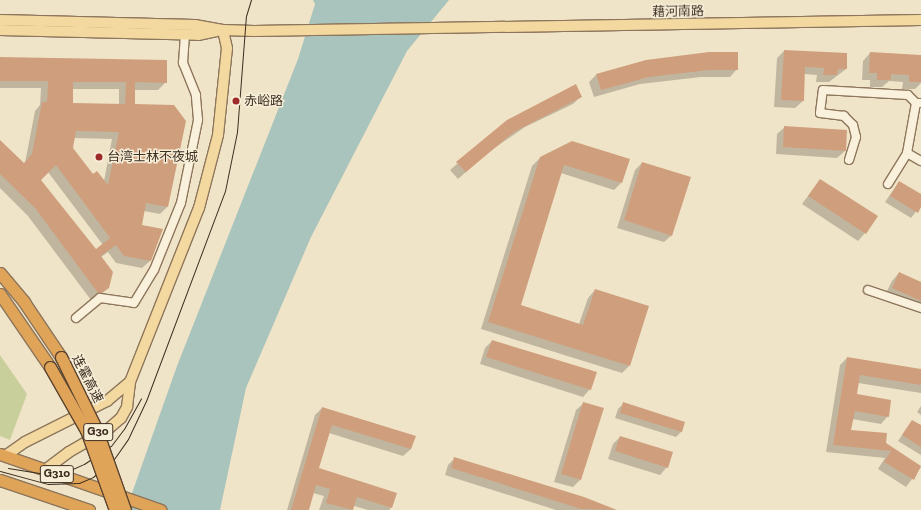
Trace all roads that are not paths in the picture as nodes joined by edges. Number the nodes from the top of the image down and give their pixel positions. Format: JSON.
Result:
{"nodes":[{"id":1,"x":0,"y":20,"type":"edge"},
{"id":2,"x":921,"y":20,"type":"edge"},
{"id":3,"x":0,"y":30,"type":"edge"},
{"id":4,"x":223,"y":30,"type":"junction"},
{"id":5,"x":185,"y":35,"type":"junction"},
{"id":6,"x":918,"y":103,"type":"edge"},
{"id":7,"x":907,"y":152,"type":"junction"},
{"id":8,"x":849,"y":160,"type":"dead end"},
{"id":9,"x":921,"y":162,"type":"edge"},
{"id":10,"x":888,"y":184,"type":"dead end"},
{"id":11,"x":0,"y":273,"type":"edge"},
{"id":12,"x":868,"y":290,"type":"dead end"},
{"id":13,"x":0,"y":294,"type":"edge"},
{"id":14,"x":921,"y":308,"type":"edge"},
{"id":15,"x":76,"y":318,"type":"dead end"},
{"id":16,"x":130,"y":382,"type":"junction"},
{"id":17,"x":3,"y":455,"type":"edge"},
{"id":18,"x":45,"y":470,"type":"junction"},
{"id":19,"x":0,"y":480,"type":"edge"},
{"id":20,"x":89,"y":510,"type":"edge"},
{"id":21,"x":115,"y":510,"type":"edge"},
{"id":22,"x":125,"y":510,"type":"edge"},
{"id":23,"x":161,"y":510,"type":"edge"}],
"edges":[{"from":1,"to":4,"type":"main road"},
{"from":2,"to":4,"type":"main road","name":"藉河南路"},
{"from":3,"to":5,"type":"main road"},
{"from":4,"to":5,"type":"main road"},
{"from":4,"to":16,"type":"main road"},
{"from":5,"to":15,"type":"street"},
{"from":6,"to":7,"type":"street"},
{"from":6,"to":8,"type":"street"},
{"from":7,"to":9,"type":"street"},
{"from":7,"to":10,"type":"street"},
{"from":11,"to":22,"type":"highway","name":"连霍高速","number":"G30","bridge":true},
{"from":12,"to":14,"type":"street"},
{"from":13,"to":21,"type":"highway","name":"连霍高速","number":"G30","bridge":true},
{"from":16,"to":17,"type":"main road"},
{"from":16,"to":18,"type":"main road"},
{"from":17,"to":18,"type":"highway","number":"G310"},
{"from":18,"to":23,"type":"highway","number":"G310"},
{"from":19,"to":20,"type":"highway","number":"G310"}]}
